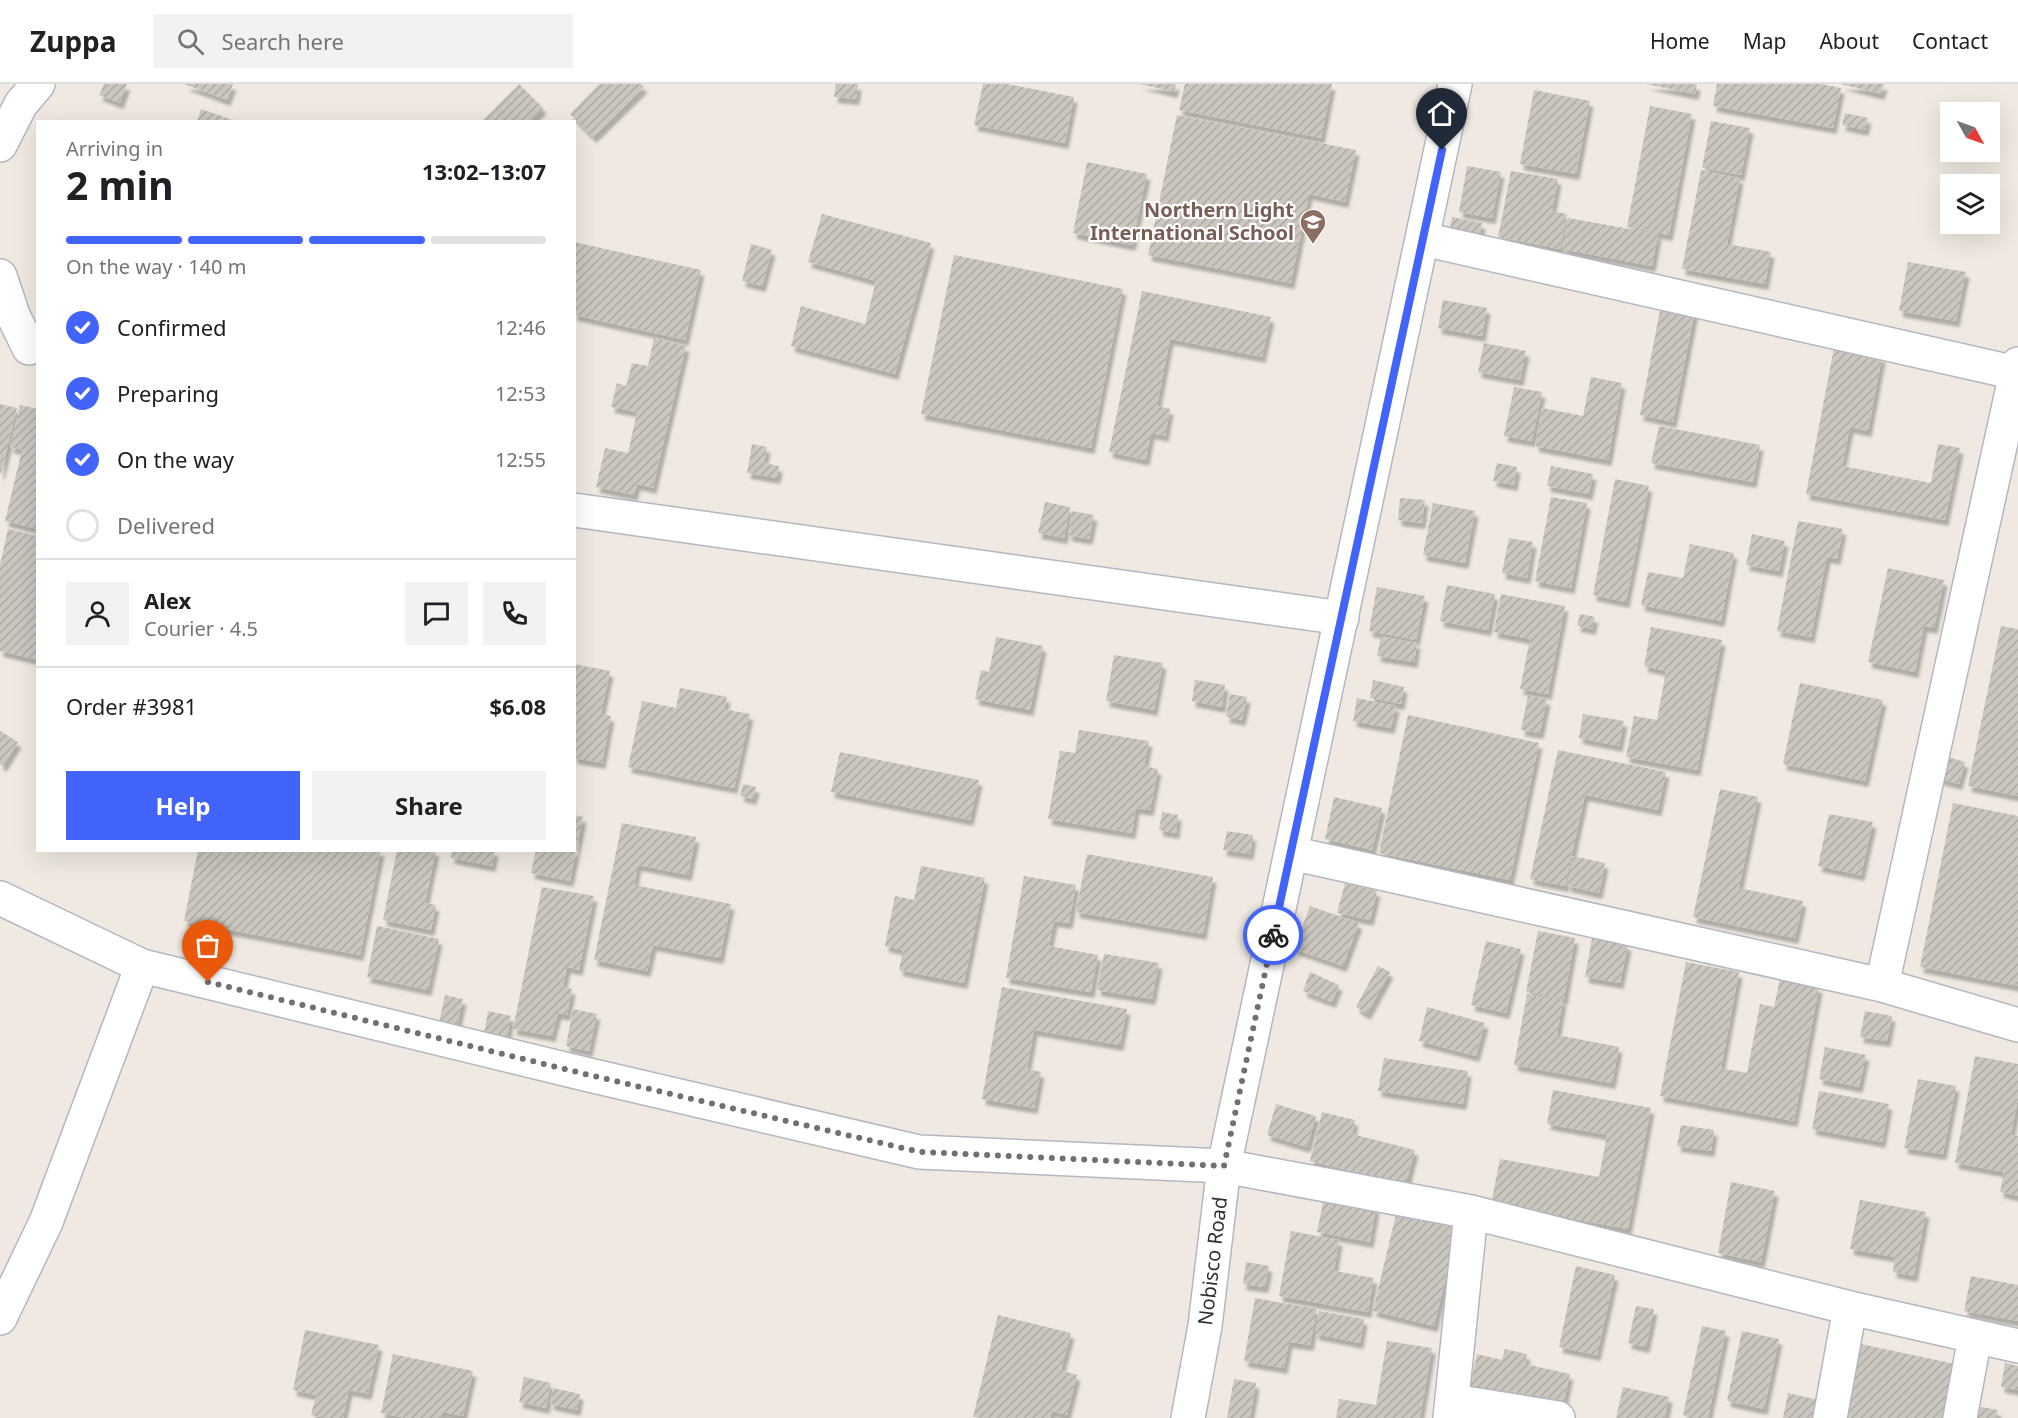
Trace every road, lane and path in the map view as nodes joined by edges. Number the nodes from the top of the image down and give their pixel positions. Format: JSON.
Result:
{"nodes":[{"id":1,"x":39,"y":84,"type":"edge"},
{"id":2,"x":1455,"y":84,"type":"edge"},
{"id":3,"x":0,"y":145,"type":"edge"},
{"id":4,"x":1423,"y":239,"type":"junction"},
{"id":5,"x":0,"y":276,"type":"edge"},
{"id":6,"x":0,"y":329,"type":"edge"},
{"id":7,"x":33,"y":352,"type":"edge"},
{"id":8,"x":2017,"y":369,"type":"edge"},
{"id":9,"x":576,"y":510,"type":"edge"},
{"id":10,"x":1342,"y":618,"type":"junction"},
{"id":11,"x":1291,"y":853,"type":"junction"},
{"id":12,"x":0,"y":898,"type":"edge"},
{"id":13,"x":142,"y":966,"type":"junction"},
{"id":14,"x":1882,"y":985,"type":"junction"},
{"id":15,"x":2018,"y":1025,"type":"edge"},
{"id":16,"x":1224,"y":1166,"type":"junction"},
{"id":17,"x":1471,"y":1212,"type":"junction"},
{"id":18,"x":1850,"y":1308,"type":"junction"},
{"id":19,"x":0,"y":1318,"type":"edge"},
{"id":20,"x":1975,"y":1337,"type":"junction"},
{"id":21,"x":2018,"y":1346,"type":"edge"},
{"id":22,"x":1451,"y":1409,"type":"edge"},
{"id":23,"x":1188,"y":1418,"type":"edge"},
{"id":24,"x":1558,"y":1418,"type":"edge"},
{"id":25,"x":1830,"y":1418,"type":"edge"},
{"id":26,"x":1960,"y":1418,"type":"edge"}],
"edges":[{"from":1,"to":3,"type":"street"},
{"from":2,"to":4,"type":"street","name":"Nobisco Road"},
{"from":4,"to":8,"type":"street"},
{"from":4,"to":10,"type":"street","name":"Nobisco Road"},
{"from":5,"to":7,"type":"street"},
{"from":6,"to":7,"type":"street"},
{"from":8,"to":14,"type":"street"},
{"from":9,"to":10,"type":"street"},
{"from":10,"to":11,"type":"street","name":"Nobisco Road"},
{"from":11,"to":14,"type":"street"},
{"from":11,"to":16,"type":"street","name":"Nobisco Road"},
{"from":12,"to":13,"type":"street"},
{"from":13,"to":16,"type":"street"},
{"from":13,"to":19,"type":"street"},
{"from":14,"to":15,"type":"street"},
{"from":16,"to":17,"type":"street"},
{"from":16,"to":23,"type":"street","name":"Nobisco Road"},
{"from":17,"to":18,"type":"street"},
{"from":17,"to":22,"type":"street"},
{"from":18,"to":20,"type":"street"},
{"from":18,"to":25,"type":"street"},
{"from":20,"to":21,"type":"street"},
{"from":20,"to":26,"type":"street"},
{"from":22,"to":24,"type":"street"}]}
